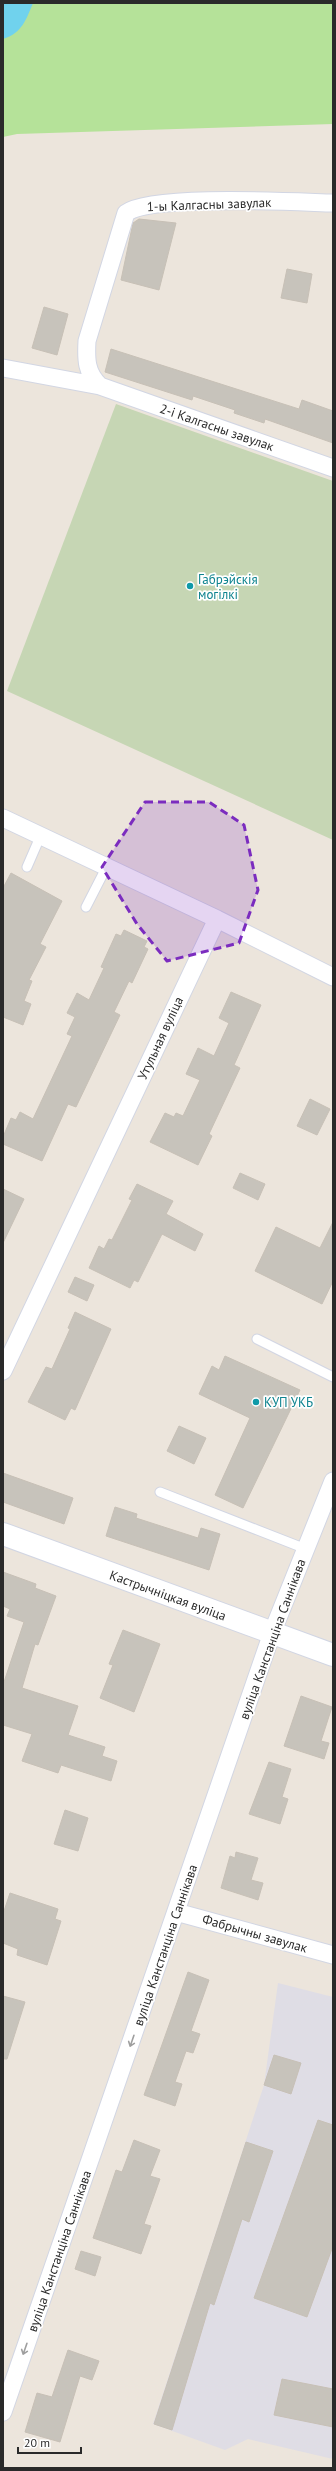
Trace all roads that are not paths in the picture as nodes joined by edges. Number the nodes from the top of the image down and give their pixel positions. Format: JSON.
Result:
{"nodes":[{"id":1,"x":333,"y":203,"type":"edge"},
{"id":2,"x":3,"y":368,"type":"edge"},
{"id":3,"x":100,"y":386,"type":"junction"},
{"id":4,"x":333,"y":468,"type":"edge"},
{"id":5,"x":3,"y":818,"type":"edge"},
{"id":6,"x":40,"y":837,"type":"junction"},
{"id":7,"x":27,"y":867,"type":"dead end"},
{"id":8,"x":106,"y":868,"type":"junction"},
{"id":9,"x":86,"y":906,"type":"dead end"},
{"id":10,"x":217,"y":919,"type":"junction"},
{"id":11,"x":333,"y":977,"type":"edge"},
{"id":12,"x":257,"y":1339,"type":"dead end"},
{"id":13,"x":3,"y":1371,"type":"edge"},
{"id":14,"x":333,"y":1377,"type":"edge"},
{"id":15,"x":333,"y":1481,"type":"edge"},
{"id":16,"x":160,"y":1492,"type":"dead end"},
{"id":17,"x":3,"y":1534,"type":"edge"},
{"id":18,"x":306,"y":1549,"type":"junction"},
{"id":19,"x":272,"y":1633,"type":"junction"},
{"id":20,"x":333,"y":1655,"type":"edge"},
{"id":21,"x":176,"y":1912,"type":"junction"},
{"id":22,"x":333,"y":1955,"type":"edge"},
{"id":23,"x":3,"y":2412,"type":"edge"}],
"edges":[{"from":1,"to":3,"type":"street","name":"1-ы Калгасны завулак"},
{"from":2,"to":3,"type":"street","name":"2-і Калгасны завулак"},
{"from":3,"to":4,"type":"street","name":"2-і Калгасны завулак"},
{"from":5,"to":6,"type":"street"},
{"from":6,"to":7,"type":"lane"},
{"from":6,"to":8,"type":"street"},
{"from":8,"to":9,"type":"lane"},
{"from":8,"to":10,"type":"street"},
{"from":10,"to":11,"type":"street"},
{"from":10,"to":13,"type":"street","name":"Утульная вуліца"},
{"from":12,"to":14,"type":"lane"},
{"from":15,"to":18,"type":"street","name":"вуліца Канстанціна Саннікава"},
{"from":16,"to":18,"type":"lane"},
{"from":17,"to":19,"type":"main road","name":"Кастрычніцкая вуліца"},
{"from":18,"to":19,"type":"street","name":"вуліца Канстанціна Саннікава"},
{"from":19,"to":20,"type":"main road","name":"Кастрычніцкая вуліца"},
{"from":19,"to":21,"type":"street","name":"вуліца Канстанціна Саннікава"},
{"from":21,"to":22,"type":"street","name":"Фабрычны завулак"},
{"from":21,"to":23,"type":"street","name":"вуліца Канстанціна Саннікава","one_way":true}]}
